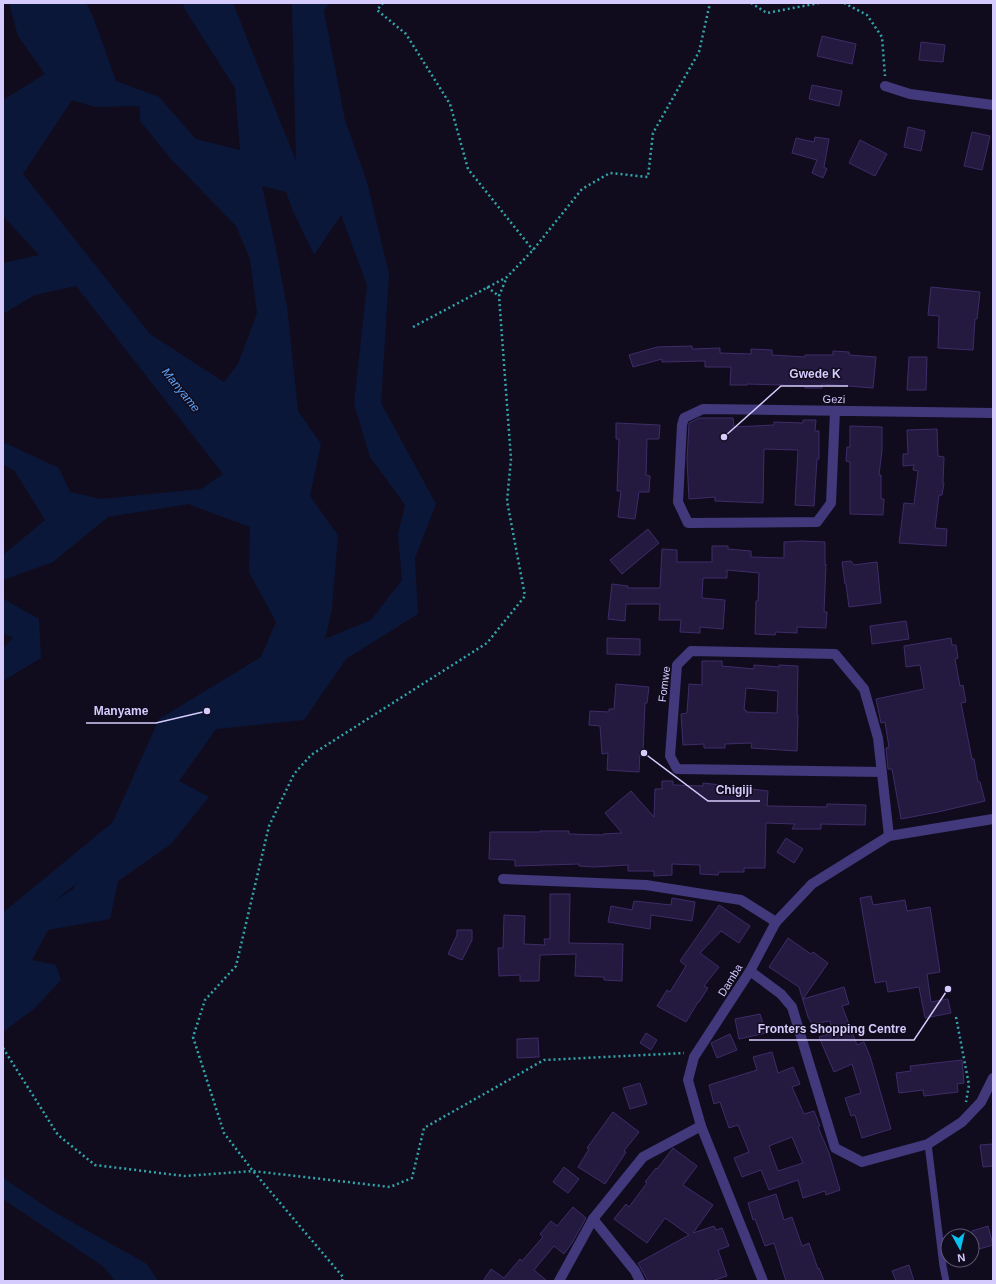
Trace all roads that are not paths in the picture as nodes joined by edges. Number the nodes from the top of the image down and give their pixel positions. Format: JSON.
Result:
{"nodes":[{"id":1,"x":885,"y":86,"type":"road end"},
{"id":2,"x":993,"y":105,"type":"edge"},
{"id":3,"x":835,"y":411,"type":"junction"},
{"id":4,"x":993,"y":413,"type":"edge"},
{"id":5,"x":882,"y":772,"type":"junction"},
{"id":6,"x":993,"y":820,"type":"edge"},
{"id":7,"x":889,"y":836,"type":"junction"},
{"id":8,"x":503,"y":880,"type":"dead end"},
{"id":9,"x":776,"y":922,"type":"junction"},
{"id":10,"x":750,"y":971,"type":"junction"},
{"id":11,"x":993,"y":1078,"type":"edge"},
{"id":12,"x":701,"y":1126,"type":"junction"},
{"id":13,"x":928,"y":1144,"type":"junction"},
{"id":14,"x":593,"y":1219,"type":"junction"},
{"id":15,"x":559,"y":1281,"type":"edge"},
{"id":16,"x":640,"y":1281,"type":"edge"},
{"id":17,"x":763,"y":1281,"type":"edge"},
{"id":18,"x":946,"y":1281,"type":"edge"}],
"edges":[{"from":1,"to":2,"type":"street"},
{"from":3,"to":3,"type":"street","name":"Gezi"},
{"from":3,"to":4,"type":"street","name":"Gezi"},
{"from":5,"to":5,"type":"street","name":"Fomwe"},
{"from":5,"to":7,"type":"street","name":"Fomwe"},
{"from":6,"to":7,"type":"street","name":"Damba"},
{"from":7,"to":9,"type":"street","name":"Damba"},
{"from":8,"to":9,"type":"street"},
{"from":9,"to":10,"type":"street","name":"Damba"},
{"from":10,"to":12,"type":"street","name":"Damba"},
{"from":10,"to":13,"type":"street"},
{"from":11,"to":13,"type":"street"},
{"from":12,"to":14,"type":"street"},
{"from":12,"to":17,"type":"street","name":"Damba"},
{"from":13,"to":18,"type":"lane"},
{"from":14,"to":15,"type":"street"},
{"from":14,"to":16,"type":"street"}]}
